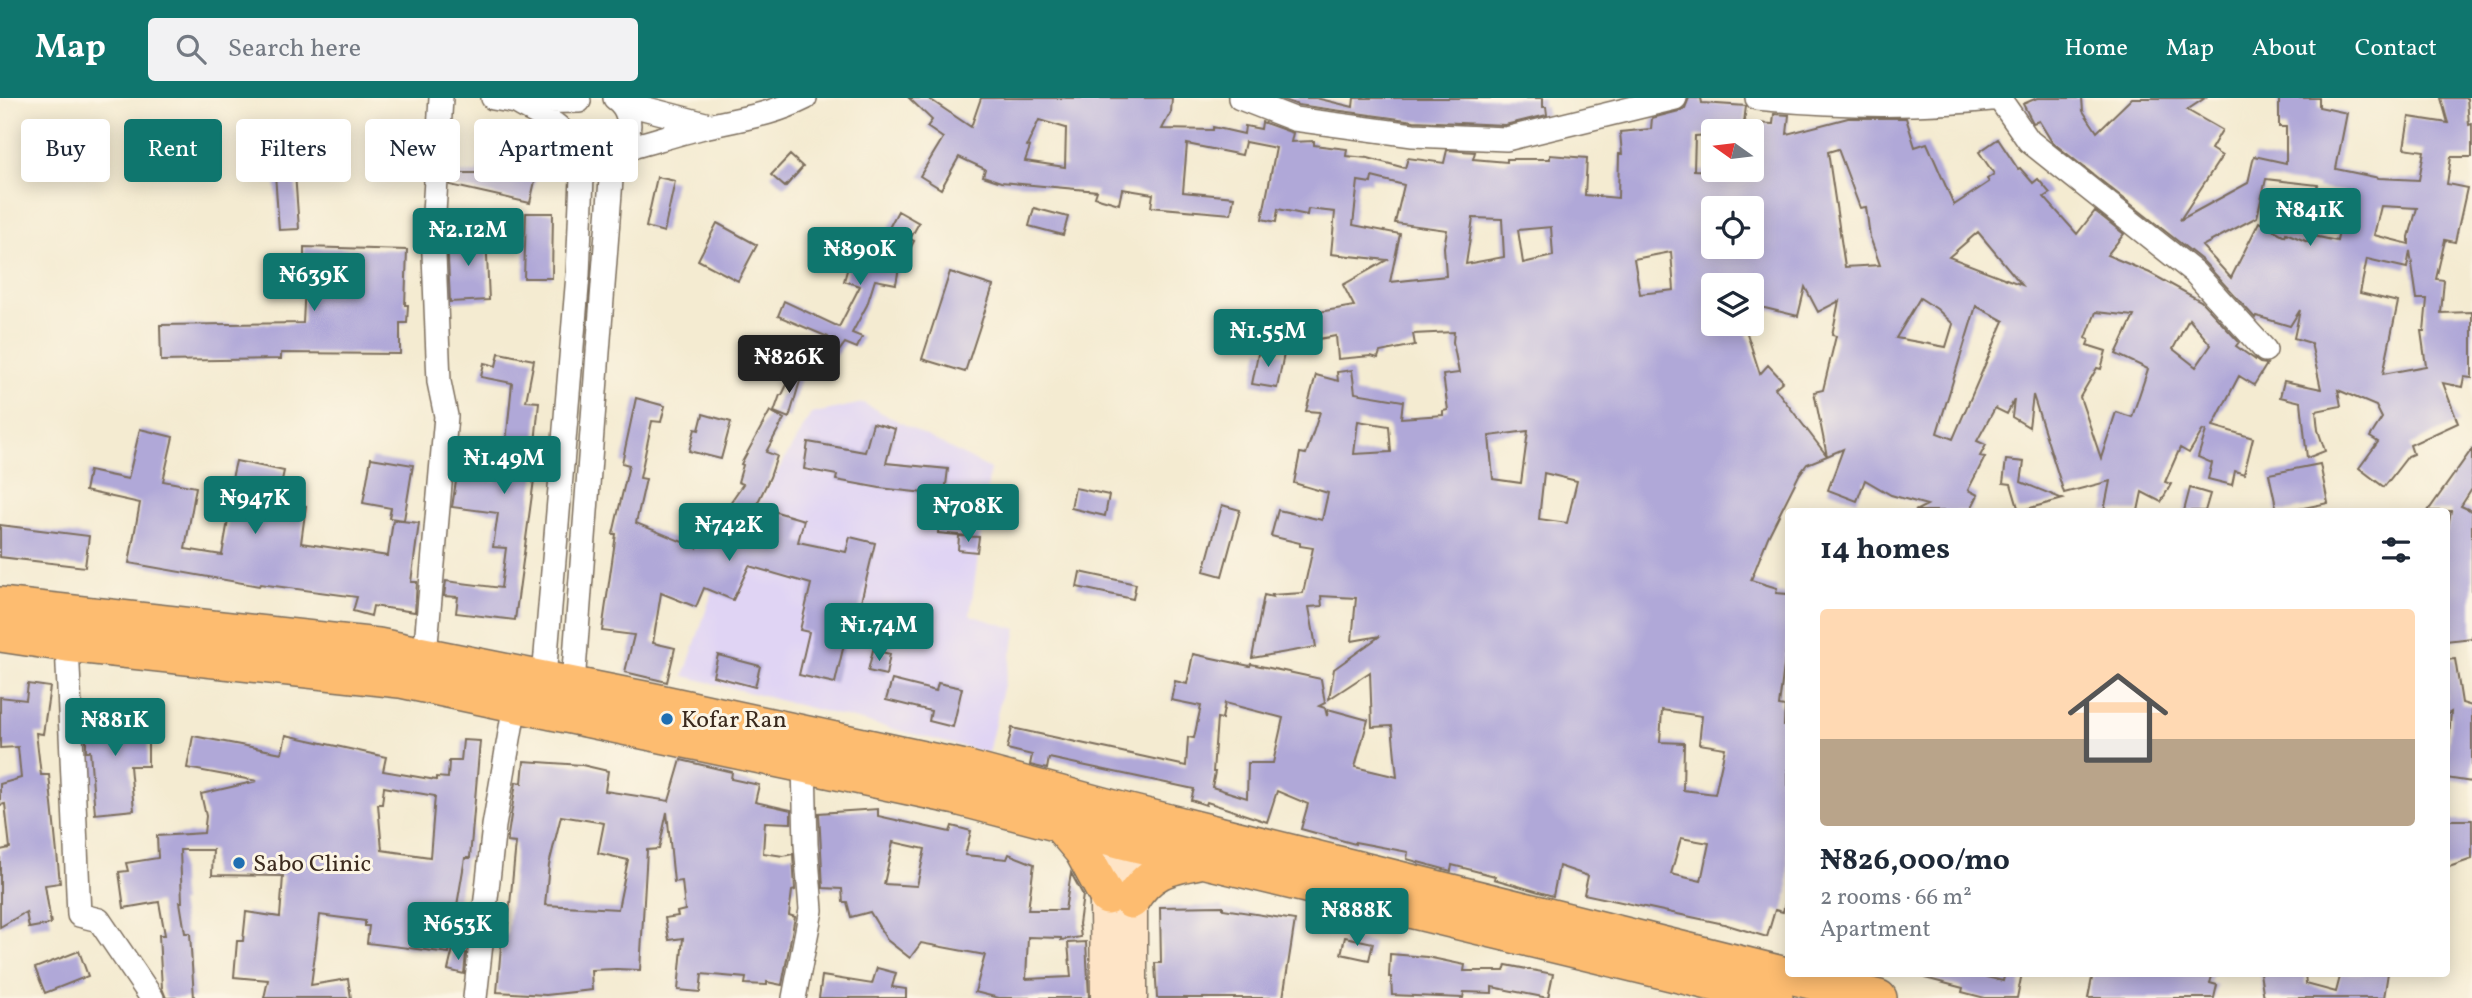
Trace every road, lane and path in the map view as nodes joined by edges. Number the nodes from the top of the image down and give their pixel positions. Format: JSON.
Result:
{"nodes":[{"id":1,"x":441,"y":98,"type":"edge"},
{"id":2,"x":805,"y":98,"type":"edge"},
{"id":3,"x":1240,"y":98,"type":"edge"},
{"id":4,"x":1675,"y":98,"type":"edge"},
{"id":5,"x":1757,"y":98,"type":"edge"},
{"id":6,"x":2000,"y":98,"type":"edge"},
{"id":7,"x":581,"y":99,"type":"edge"},
{"id":8,"x":505,"y":100,"type":"edge"},
{"id":9,"x":618,"y":100,"type":"edge"},
{"id":10,"x":544,"y":119,"type":"edge"},
{"id":11,"x":568,"y":119,"type":"edge"},
{"id":12,"x":629,"y":119,"type":"edge"},
{"id":13,"x":712,"y":125,"type":"junction"},
{"id":14,"x":638,"y":145,"type":"edge"},
{"id":15,"x":577,"y":182,"type":"edge"},
{"id":16,"x":611,"y":182,"type":"edge"},
{"id":17,"x":2265,"y":350,"type":"dead end"},
{"id":18,"x":0,"y":605,"type":"edge"},
{"id":19,"x":0,"y":634,"type":"edge"},
{"id":20,"x":67,"y":644,"type":"junction"},
{"id":21,"x":425,"y":655,"type":"junction"},
{"id":22,"x":559,"y":681,"type":"junction"},
{"id":23,"x":515,"y":704,"type":"junction"},
{"id":24,"x":804,"y":765,"type":"junction"},
{"id":25,"x":1058,"y":823,"type":"junction"},
{"id":26,"x":1116,"y":823,"type":"junction"},
{"id":27,"x":1204,"y":860,"type":"junction"},
{"id":28,"x":1119,"y":899,"type":"junction"},
{"id":29,"x":1785,"y":976,"type":"edge"},
{"id":30,"x":1788,"y":977,"type":"edge"},
{"id":31,"x":152,"y":998,"type":"edge"},
{"id":32,"x":475,"y":998,"type":"edge"},
{"id":33,"x":794,"y":998,"type":"edge"},
{"id":34,"x":1107,"y":998,"type":"edge"},
{"id":35,"x":1131,"y":998,"type":"edge"},
{"id":36,"x":1775,"y":998,"type":"edge"},
{"id":37,"x":1880,"y":998,"type":"edge"}],
"edges":[{"from":1,"to":21,"type":"street"},
{"from":2,"to":13,"type":"street"},
{"from":3,"to":4,"type":"street"},
{"from":5,"to":6,"type":"street"},
{"from":6,"to":17,"type":"street"},
{"from":7,"to":8,"type":"street"},
{"from":7,"to":11,"type":"street"},
{"from":8,"to":10,"type":"street"},
{"from":9,"to":12,"type":"street"},
{"from":9,"to":13,"type":"street"},
{"from":13,"to":14,"type":"street"},
{"from":15,"to":22,"type":"street"},
{"from":16,"to":22,"type":"street"},
{"from":18,"to":21,"type":"main road"},
{"from":19,"to":20,"type":"main road"},
{"from":20,"to":23,"type":"main road"},
{"from":20,"to":31,"type":"street"},
{"from":21,"to":22,"type":"main road"},
{"from":22,"to":26,"type":"main road"},
{"from":23,"to":24,"type":"main road"},
{"from":23,"to":32,"type":"street"},
{"from":24,"to":25,"type":"main road"},
{"from":24,"to":33,"type":"street"},
{"from":25,"to":26,"type":"main road"},
{"from":25,"to":28,"type":"main road"},
{"from":26,"to":27,"type":"main road"},
{"from":26,"to":28,"type":"street"},
{"from":26,"to":29,"type":"main road"},
{"from":27,"to":28,"type":"main road"},
{"from":27,"to":36,"type":"main road"},
{"from":28,"to":34,"type":"street"},
{"from":28,"to":35,"type":"street"},
{"from":30,"to":37,"type":"main road"}]}
